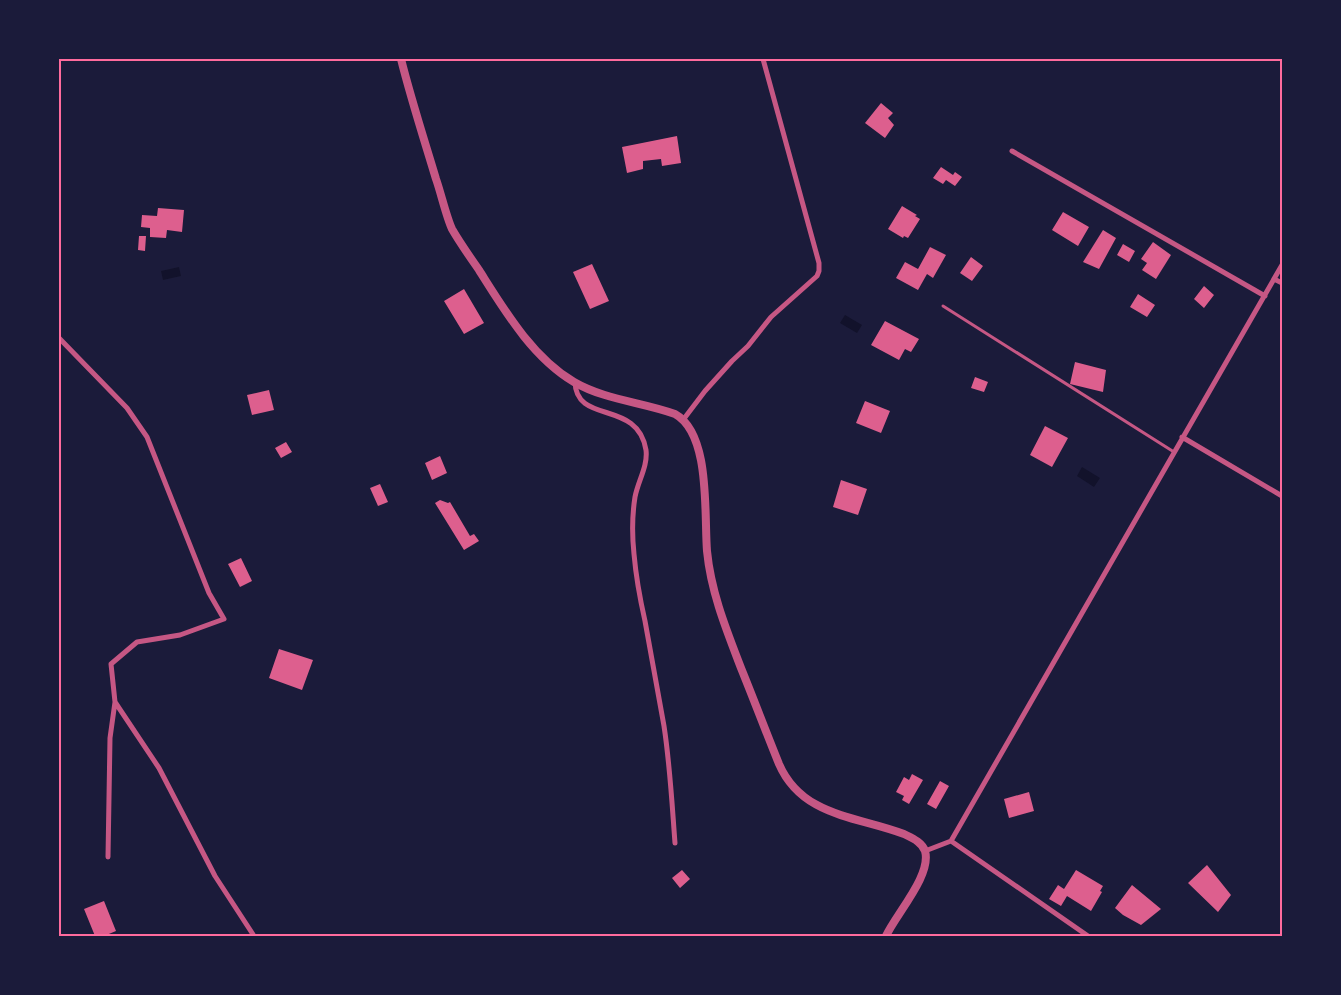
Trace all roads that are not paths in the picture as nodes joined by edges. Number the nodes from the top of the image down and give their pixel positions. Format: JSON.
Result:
{"nodes":[{"id":1,"x":401,"y":59,"type":"edge"},
{"id":2,"x":763,"y":59,"type":"edge"},
{"id":3,"x":1012,"y":151,"type":"dead end"},
{"id":4,"x":1282,"y":265,"type":"edge"},
{"id":5,"x":1274,"y":278,"type":"junction"},
{"id":6,"x":1282,"y":283,"type":"edge"},
{"id":7,"x":1265,"y":296,"type":"junction"},
{"id":8,"x":943,"y":306,"type":"dead end"},
{"id":9,"x":59,"y":338,"type":"edge"},
{"id":10,"x":575,"y":382,"type":"junction"},
{"id":11,"x":683,"y":420,"type":"junction"},
{"id":12,"x":1182,"y":437,"type":"junction"},
{"id":13,"x":1174,"y":452,"type":"junction"},
{"id":14,"x":1282,"y":496,"type":"edge"},
{"id":15,"x":115,"y":702,"type":"junction"},
{"id":16,"x":951,"y":841,"type":"junction"},
{"id":17,"x":675,"y":843,"type":"dead end"},
{"id":18,"x":925,"y":851,"type":"junction"},
{"id":19,"x":108,"y":856,"type":"dead end"},
{"id":20,"x":254,"y":936,"type":"edge"},
{"id":21,"x":886,"y":936,"type":"edge"},
{"id":22,"x":1088,"y":936,"type":"edge"}],
"edges":[{"from":1,"to":10,"type":"street"},
{"from":2,"to":11,"type":"street"},
{"from":3,"to":7,"type":"street"},
{"from":4,"to":5,"type":"street"},
{"from":5,"to":6,"type":"street"},
{"from":5,"to":7,"type":"street"},
{"from":7,"to":12,"type":"street"},
{"from":8,"to":13,"type":"lane"},
{"from":9,"to":15,"type":"street"},
{"from":10,"to":11,"type":"street"},
{"from":10,"to":17,"type":"street"},
{"from":11,"to":18,"type":"street"},
{"from":12,"to":13,"type":"street"},
{"from":12,"to":14,"type":"street"},
{"from":13,"to":16,"type":"street"},
{"from":15,"to":19,"type":"street"},
{"from":15,"to":20,"type":"street"},
{"from":16,"to":18,"type":"street"},
{"from":16,"to":22,"type":"street"},
{"from":18,"to":21,"type":"street"}]}
